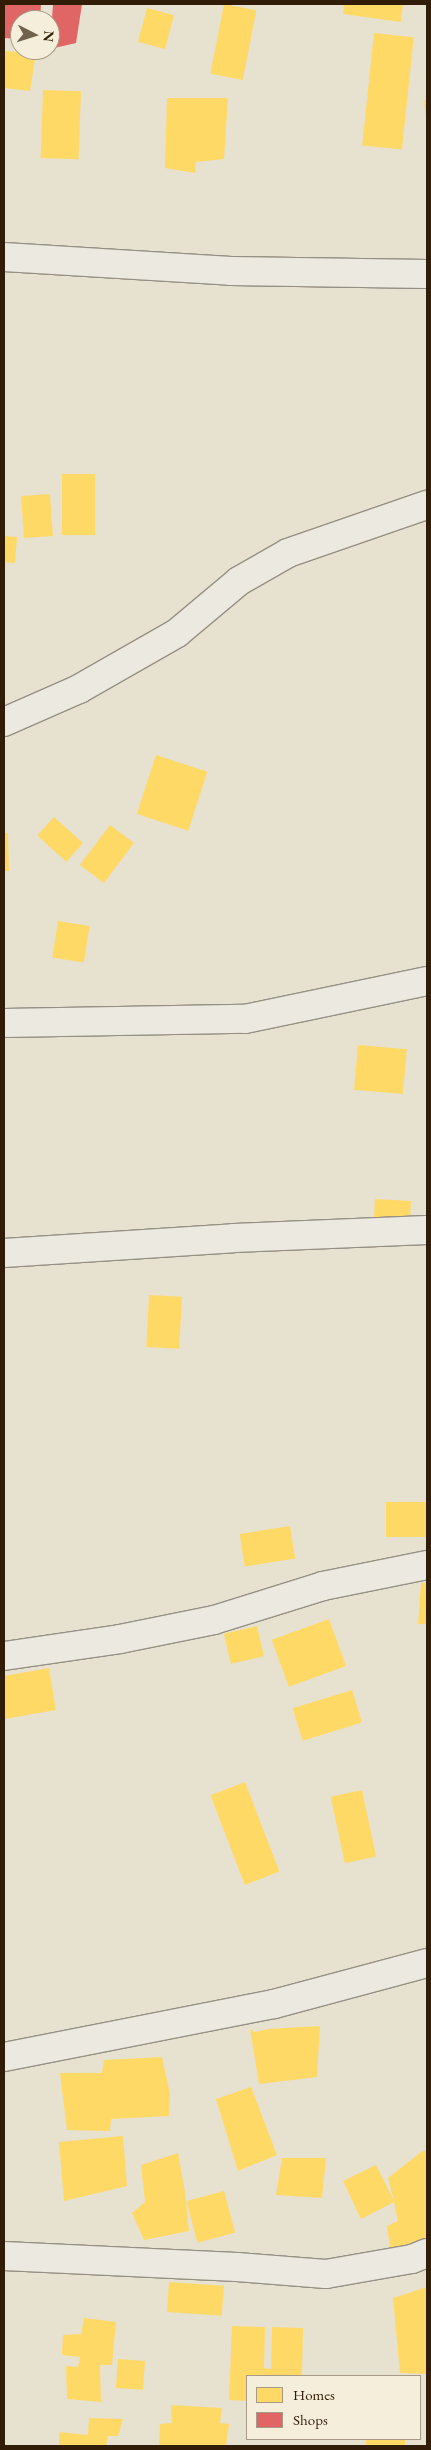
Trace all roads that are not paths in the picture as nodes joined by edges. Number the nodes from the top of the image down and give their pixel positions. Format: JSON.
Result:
{"nodes":[{"id":1,"x":4,"y":257,"type":"edge"},
{"id":2,"x":427,"y":274,"type":"edge"},
{"id":3,"x":427,"y":505,"type":"edge"},
{"id":4,"x":4,"y":722,"type":"edge"},
{"id":5,"x":427,"y":981,"type":"edge"},
{"id":6,"x":4,"y":1023,"type":"edge"},
{"id":7,"x":427,"y":1230,"type":"edge"},
{"id":8,"x":4,"y":1253,"type":"edge"},
{"id":9,"x":427,"y":1565,"type":"edge"},
{"id":10,"x":4,"y":1656,"type":"edge"},
{"id":11,"x":427,"y":1963,"type":"edge"},
{"id":12,"x":4,"y":2058,"type":"edge"},
{"id":13,"x":427,"y":2253,"type":"edge"},
{"id":14,"x":4,"y":2256,"type":"edge"}],
"edges":[{"from":1,"to":2,"type":"street"},
{"from":3,"to":4,"type":"street"},
{"from":5,"to":6,"type":"street"},
{"from":7,"to":8,"type":"street"},
{"from":9,"to":10,"type":"street"},
{"from":11,"to":12,"type":"street"},
{"from":13,"to":14,"type":"street"}]}
